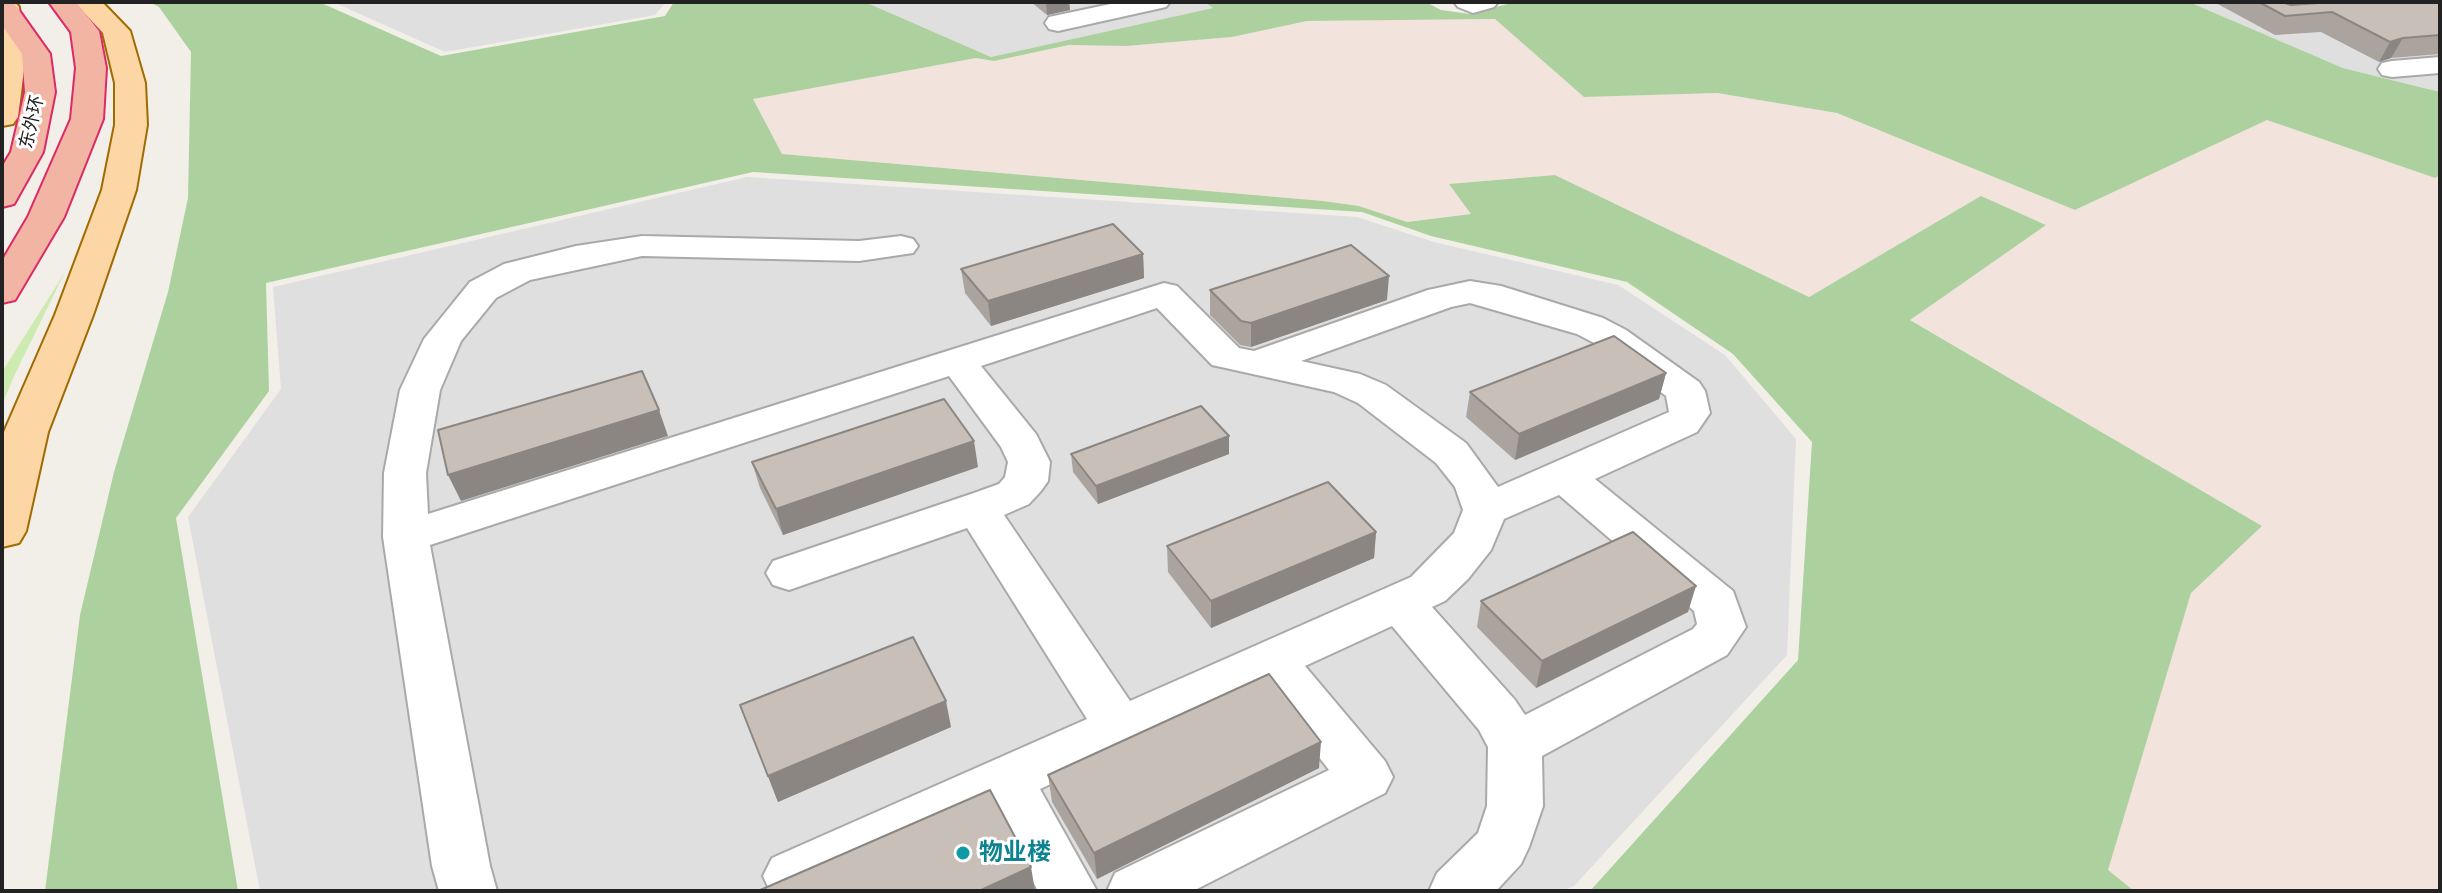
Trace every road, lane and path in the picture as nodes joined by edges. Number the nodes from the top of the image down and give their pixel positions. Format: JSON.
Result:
{"nodes":[{"id":1,"x":62,"y":2,"type":"edge"},
{"id":2,"x":87,"y":2,"type":"edge"},
{"id":3,"x":1157,"y":2,"type":"edge"},
{"id":4,"x":1467,"y":2,"type":"edge"},
{"id":5,"x":1485,"y":2,"type":"edge"},
{"id":6,"x":3,"y":6,"type":"edge"},
{"id":7,"x":1058,"y":23,"type":"dead end"},
{"id":8,"x":2440,"y":65,"type":"edge"},
{"id":9,"x":2392,"y":69,"type":"edge"},
{"id":10,"x":2,"y":117,"type":"edge"},
{"id":11,"x":2,"y":197,"type":"edge"},
{"id":12,"x":901,"y":246,"type":"dead end"},
{"id":13,"x":2,"y":292,"type":"edge"},
{"id":14,"x":957,"y":361,"type":"junction"},
{"id":15,"x":1253,"y":365,"type":"junction"},
{"id":16,"x":1564,"y":476,"type":"junction"},
{"id":17,"x":977,"y":508,"type":"junction"},
{"id":18,"x":1485,"y":510,"type":"junction"},
{"id":19,"x":2,"y":531,"type":"edge"},
{"id":20,"x":406,"y":537,"type":"junction"},
{"id":21,"x":789,"y":573,"type":"dead end"},
{"id":22,"x":1399,"y":602,"type":"junction"},
{"id":23,"x":1271,"y":660,"type":"junction"},
{"id":24,"x":1120,"y":728,"type":"junction"},
{"id":25,"x":1515,"y":745,"type":"junction"},
{"id":26,"x":1006,"y":779,"type":"junction"},
{"id":27,"x":792,"y":876,"type":"edge"},
{"id":28,"x":468,"y":891,"type":"edge"},
{"id":29,"x":1068,"y":891,"type":"edge"},
{"id":30,"x":1136,"y":891,"type":"edge"},
{"id":31,"x":1458,"y":891,"type":"edge"}],
"edges":[{"from":1,"to":13,"type":"highway"},
{"from":2,"to":19,"type":"main road"},
{"from":3,"to":7,"type":"street"},
{"from":4,"to":5,"type":"street"},
{"from":6,"to":10,"type":"main road"},
{"from":6,"to":11,"type":"highway","name":"东外环"},
{"from":8,"to":9,"type":"street"},
{"from":12,"to":20,"type":"street"},
{"from":14,"to":15,"type":"street"},
{"from":14,"to":17,"type":"street"},
{"from":14,"to":20,"type":"street"},
{"from":15,"to":16,"type":"street"},
{"from":15,"to":18,"type":"street"},
{"from":16,"to":18,"type":"street"},
{"from":16,"to":25,"type":"street"},
{"from":17,"to":21,"type":"street"},
{"from":17,"to":24,"type":"street"},
{"from":18,"to":22,"type":"street"},
{"from":20,"to":28,"type":"street"},
{"from":22,"to":23,"type":"street"},
{"from":22,"to":25,"type":"street"},
{"from":23,"to":24,"type":"street"},
{"from":23,"to":30,"type":"street"},
{"from":24,"to":26,"type":"street"},
{"from":25,"to":31,"type":"street"},
{"from":26,"to":27,"type":"street"},
{"from":26,"to":29,"type":"street"}]}
